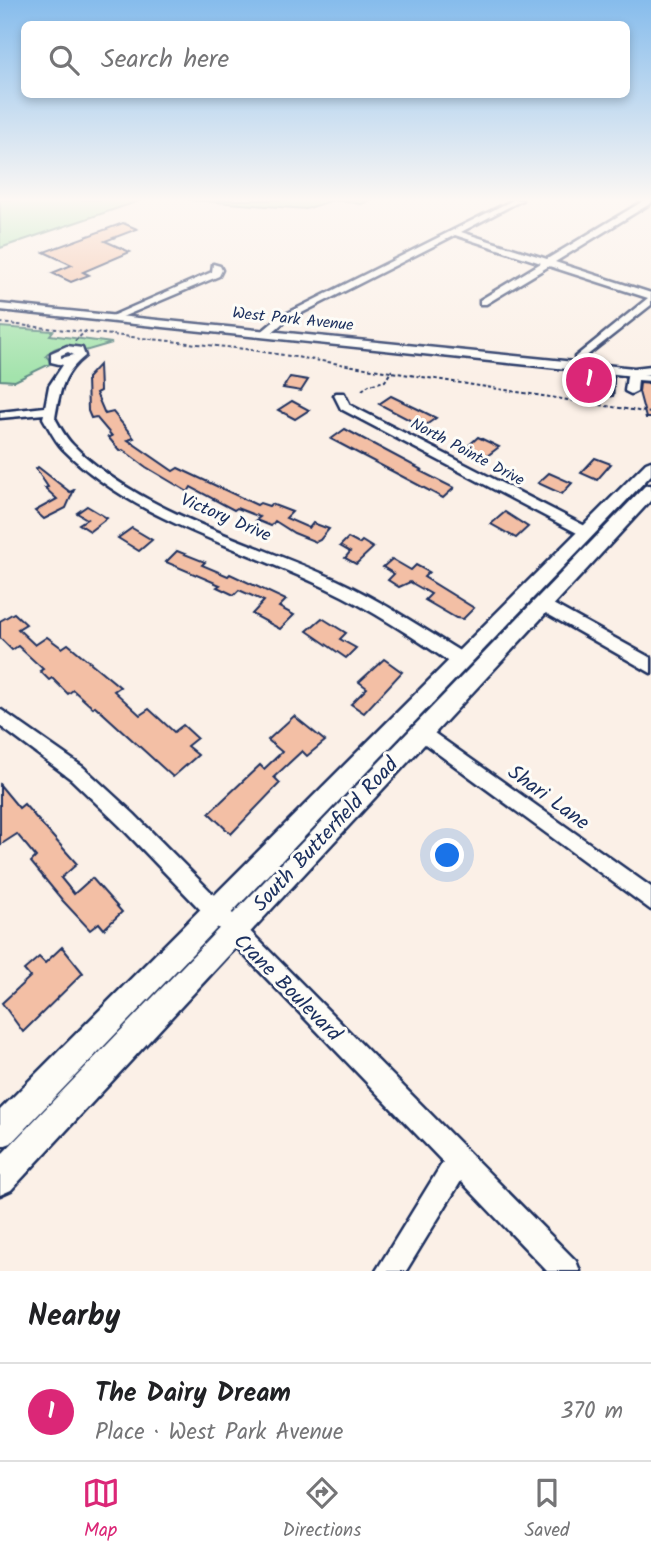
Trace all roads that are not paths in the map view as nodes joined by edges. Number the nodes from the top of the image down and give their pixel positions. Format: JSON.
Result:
{"nodes":[{"id":1,"x":400,"y":259,"type":"edge"},
{"id":2,"x":540,"y":259,"type":"edge"},
{"id":3,"x":553,"y":259,"type":"edge"},
{"id":4,"x":549,"y":262,"type":"junction"},
{"id":5,"x":216,"y":265,"type":"dead end"},
{"id":6,"x":651,"y":298,"type":"edge"},
{"id":7,"x":483,"y":302,"type":"dead end"},
{"id":8,"x":0,"y":307,"type":"edge"},
{"id":9,"x":112,"y":318,"type":"junction"},
{"id":10,"x":265,"y":333,"type":"junction"},
{"id":11,"x":69,"y":355,"type":"road end"},
{"id":12,"x":583,"y":365,"type":"junction"},
{"id":13,"x":610,"y":369,"type":"junction"},
{"id":14,"x":643,"y":373,"type":"edge"},
{"id":15,"x":631,"y":391,"type":"dead end"},
{"id":16,"x":340,"y":395,"type":"dead end"},
{"id":17,"x":48,"y":410,"type":"junction"},
{"id":18,"x":0,"y":415,"type":"edge"},
{"id":19,"x":651,"y":466,"type":"edge"},
{"id":20,"x":651,"y":490,"type":"edge"},
{"id":21,"x":586,"y":532,"type":"junction"},
{"id":22,"x":542,"y":604,"type":"junction"},
{"id":23,"x":460,"y":660,"type":"junction"},
{"id":24,"x":651,"y":666,"type":"edge"},
{"id":25,"x":0,"y":716,"type":"edge"},
{"id":26,"x":420,"y":732,"type":"junction"},
{"id":27,"x":651,"y":900,"type":"edge"},
{"id":28,"x":224,"y":923,"type":"junction"},
{"id":29,"x":0,"y":1132,"type":"edge"},
{"id":30,"x":459,"y":1160,"type":"junction"},
{"id":31,"x":0,"y":1180,"type":"edge"},
{"id":32,"x":390,"y":1271,"type":"edge"},
{"id":33,"x":566,"y":1271,"type":"edge"}],
"edges":[{"from":1,"to":10,"type":"street"},
{"from":2,"to":4,"type":"street"},
{"from":3,"to":4,"type":"street"},
{"from":4,"to":6,"type":"street"},
{"from":4,"to":7,"type":"street"},
{"from":5,"to":9,"type":"street"},
{"from":6,"to":12,"type":"street"},
{"from":8,"to":9,"type":"main road","name":"West Park Avenue"},
{"from":9,"to":10,"type":"main road","name":"West Park Avenue"},
{"from":10,"to":12,"type":"main road","name":"West Park Avenue"},
{"from":11,"to":17,"type":"street"},
{"from":12,"to":13,"type":"main road","name":"West Park Avenue"},
{"from":12,"to":13,"type":"street"},
{"from":12,"to":14,"type":"main road","name":"West Park Avenue"},
{"from":13,"to":14,"type":"main road","name":"West Park Avenue"},
{"from":14,"to":15,"type":"street"},
{"from":16,"to":21,"type":"street","name":"North Pointe Drive"},
{"from":17,"to":18,"type":"street"},
{"from":17,"to":23,"type":"street","name":"Victory Drive"},
{"from":19,"to":21,"type":"main road","name":"South Butterfield Road"},
{"from":20,"to":22,"type":"main road","name":"South Butterfield Road"},
{"from":21,"to":23,"type":"main road","name":"South Butterfield Road"},
{"from":22,"to":24,"type":"street"},
{"from":22,"to":26,"type":"main road","name":"South Butterfield Road"},
{"from":23,"to":28,"type":"main road","name":"South Butterfield Road"},
{"from":25,"to":28,"type":"street","name":"Crane Boulevard"},
{"from":26,"to":27,"type":"street","name":"Shari Lane"},
{"from":26,"to":28,"type":"main road","name":"South Butterfield Road"},
{"from":28,"to":29,"type":"main road","name":"South Butterfield Road"},
{"from":28,"to":30,"type":"street","name":"Crane Boulevard"},
{"from":28,"to":31,"type":"main road","name":"South Butterfield Road"},
{"from":30,"to":32,"type":"street"},
{"from":30,"to":33,"type":"street","name":"Crane Boulevard"}]}
